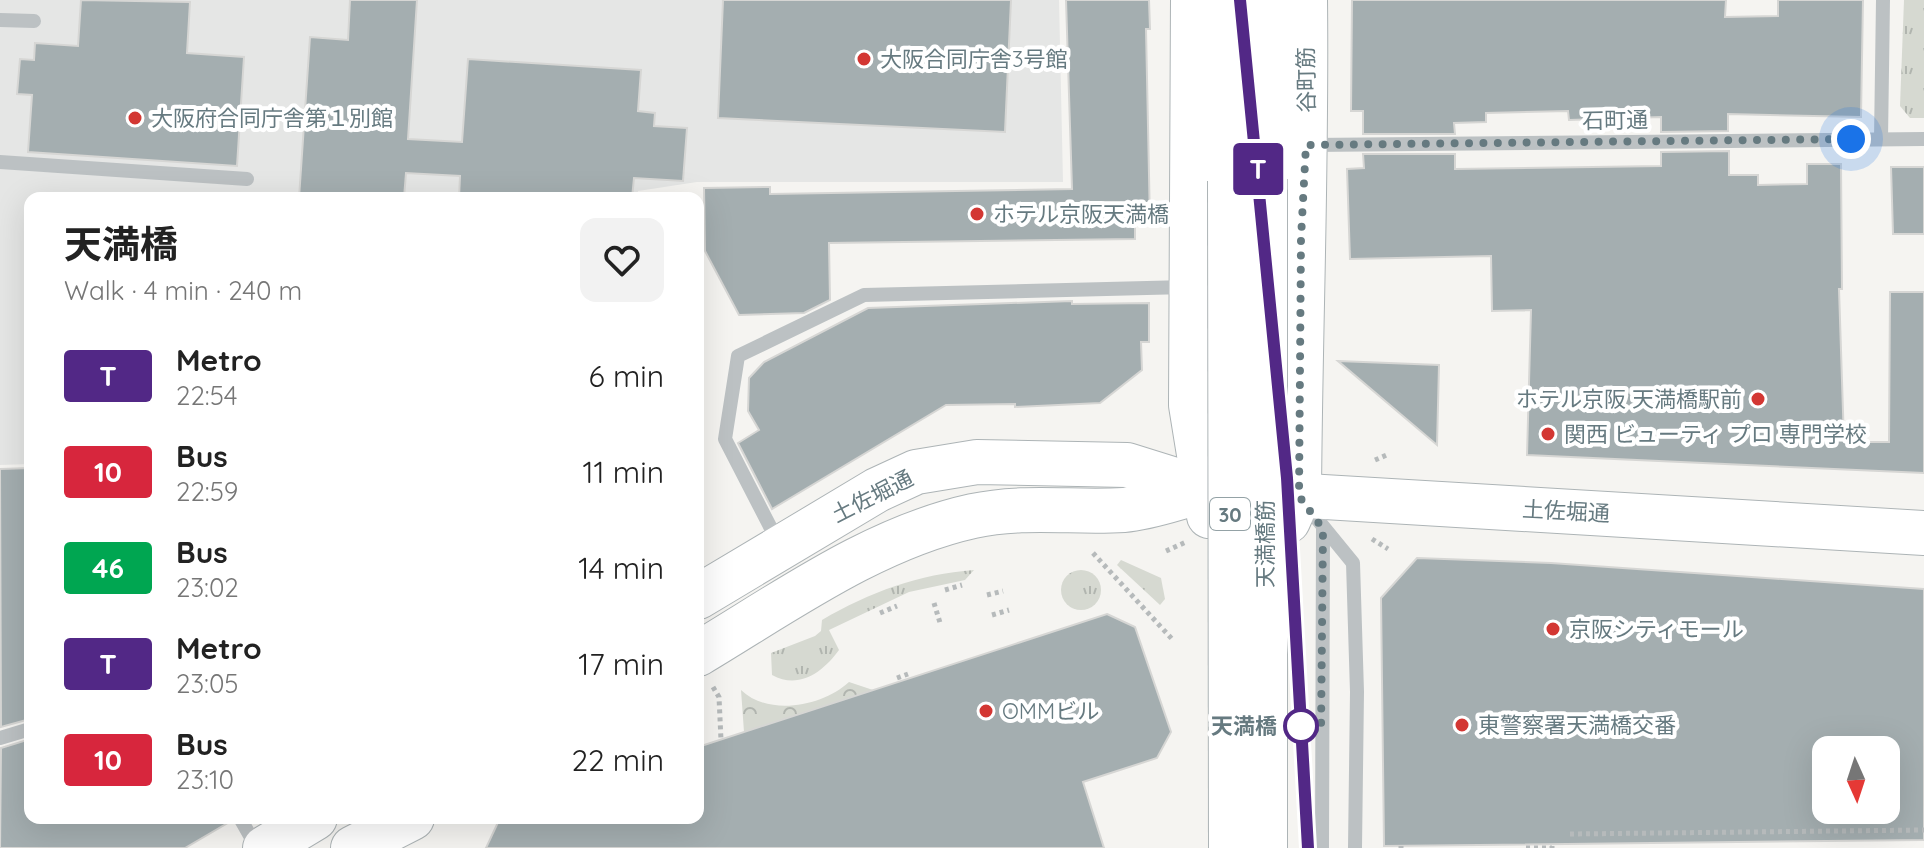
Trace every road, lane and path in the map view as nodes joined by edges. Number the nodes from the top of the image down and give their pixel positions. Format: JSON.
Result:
{"nodes":[{"id":1,"x":1193,"y":0,"type":"edge"},
{"id":2,"x":1231,"y":0,"type":"edge"},
{"id":3,"x":1266,"y":0,"type":"edge"},
{"id":4,"x":1305,"y":0,"type":"edge"},
{"id":5,"x":1883,"y":0,"type":"edge"},
{"id":6,"x":0,"y":20,"type":"edge"},
{"id":7,"x":34,"y":21,"type":"dead end"},
{"id":8,"x":1881,"y":139,"type":"junction"},
{"id":9,"x":1924,"y":139,"type":"edge"},
{"id":10,"x":1306,"y":145,"type":"junction"},
{"id":11,"x":0,"y":162,"type":"edge"},
{"id":12,"x":247,"y":179,"type":"dead end"},
{"id":13,"x":1248,"y":180,"type":"junction"},
{"id":14,"x":1191,"y":286,"type":"junction"},
{"id":15,"x":1207,"y":490,"type":"junction"},
{"id":16,"x":1311,"y":512,"type":"junction"},
{"id":17,"x":1924,"y":533,"type":"edge"},
{"id":18,"x":780,"y":547,"type":"junction"},
{"id":19,"x":1093,"y":553,"type":"dead end"},
{"id":20,"x":962,"y":585,"type":"dead end"},
{"id":21,"x":945,"y":590,"type":"dead end"},
{"id":22,"x":1003,"y":591,"type":"dead end"},
{"id":23,"x":704,"y":593,"type":"edge"},
{"id":24,"x":987,"y":595,"type":"dead end"},
{"id":25,"x":934,"y":603,"type":"dead end"},
{"id":26,"x":897,"y":606,"type":"dead end"},
{"id":27,"x":1009,"y":610,"type":"dead end"},
{"id":28,"x":880,"y":613,"type":"dead end"},
{"id":29,"x":992,"y":615,"type":"dead end"},
{"id":30,"x":941,"y":626,"type":"dead end"},
{"id":31,"x":1172,"y":639,"type":"dead end"},
{"id":32,"x":704,"y":666,"type":"edge"},
{"id":33,"x":908,"y":674,"type":"dead end"},
{"id":34,"x":897,"y":678,"type":"dead end"},
{"id":35,"x":24,"y":731,"type":"edge"},
{"id":36,"x":0,"y":738,"type":"edge"},
{"id":37,"x":721,"y":740,"type":"dead end"},
{"id":38,"x":243,"y":824,"type":"edge"},
{"id":39,"x":305,"y":824,"type":"edge"},
{"id":40,"x":400,"y":824,"type":"edge"},
{"id":41,"x":1924,"y":830,"type":"edge"},
{"id":42,"x":1570,"y":834,"type":"dead end"},
{"id":43,"x":1552,"y":844,"type":"dead end"},
{"id":44,"x":257,"y":848,"type":"edge"},
{"id":45,"x":265,"y":848,"type":"edge"},
{"id":46,"x":353,"y":848,"type":"edge"},
{"id":47,"x":1216,"y":848,"type":"edge"},
{"id":48,"x":1231,"y":848,"type":"edge"},
{"id":49,"x":1268,"y":848,"type":"edge"},
{"id":50,"x":1322,"y":848,"type":"edge"},
{"id":51,"x":1355,"y":848,"type":"edge"},
{"id":52,"x":1526,"y":848,"type":"edge"}],
"edges":[{"from":1,"to":14,"type":"main road","number":"30"},
{"from":2,"to":13,"type":"main road","name":"天満橋筋","number":"30"},
{"from":3,"to":13,"type":"main road","name":"天満橋筋","number":"30"},
{"from":4,"to":10,"type":"main road","name":"谷町筋","number":"30"},
{"from":5,"to":8,"type":"street"},
{"from":6,"to":7,"type":"street"},
{"from":8,"to":9,"type":"street","name":"石町通"},
{"from":8,"to":10,"type":"street","name":"石町通"},
{"from":10,"to":16,"type":"main road","name":"谷町筋","number":"30"},
{"from":11,"to":12,"type":"street"},
{"from":13,"to":48,"type":"main road","name":"天満橋筋","number":"30","bridge":true},
{"from":13,"to":49,"type":"main road","name":"天満橋筋","number":"30","bridge":true},
{"from":14,"to":15,"type":"main road","number":"30"},
{"from":14,"to":18,"type":"street"},
{"from":15,"to":16,"type":"main road","name":"土佐堀通"},
{"from":15,"to":18,"type":"main road","name":"土佐堀通"},
{"from":15,"to":32,"type":"main road","name":"土佐堀通"},
{"from":15,"to":47,"type":"main road","number":"30"},
{"from":16,"to":17,"type":"main road","name":"土佐堀通"},
{"from":16,"to":49,"type":"main road","name":"天満橋筋","number":"30"},
{"from":16,"to":50,"type":"street"},
{"from":16,"to":51,"type":"street"},
{"from":18,"to":23,"type":"main road","name":"土佐堀通"},
{"from":19,"to":31,"type":"path"},
{"from":20,"to":21,"type":"path"},
{"from":22,"to":24,"type":"path"},
{"from":25,"to":30,"type":"path"},
{"from":26,"to":28,"type":"path"},
{"from":27,"to":29,"type":"path"},
{"from":32,"to":37,"type":"path"},
{"from":33,"to":34,"type":"path"},
{"from":35,"to":36,"type":"street"},
{"from":38,"to":44,"type":"street"},
{"from":39,"to":45,"type":"main road"},
{"from":40,"to":46,"type":"main road"},
{"from":41,"to":42,"type":"path"},
{"from":43,"to":52,"type":"path"}]}
